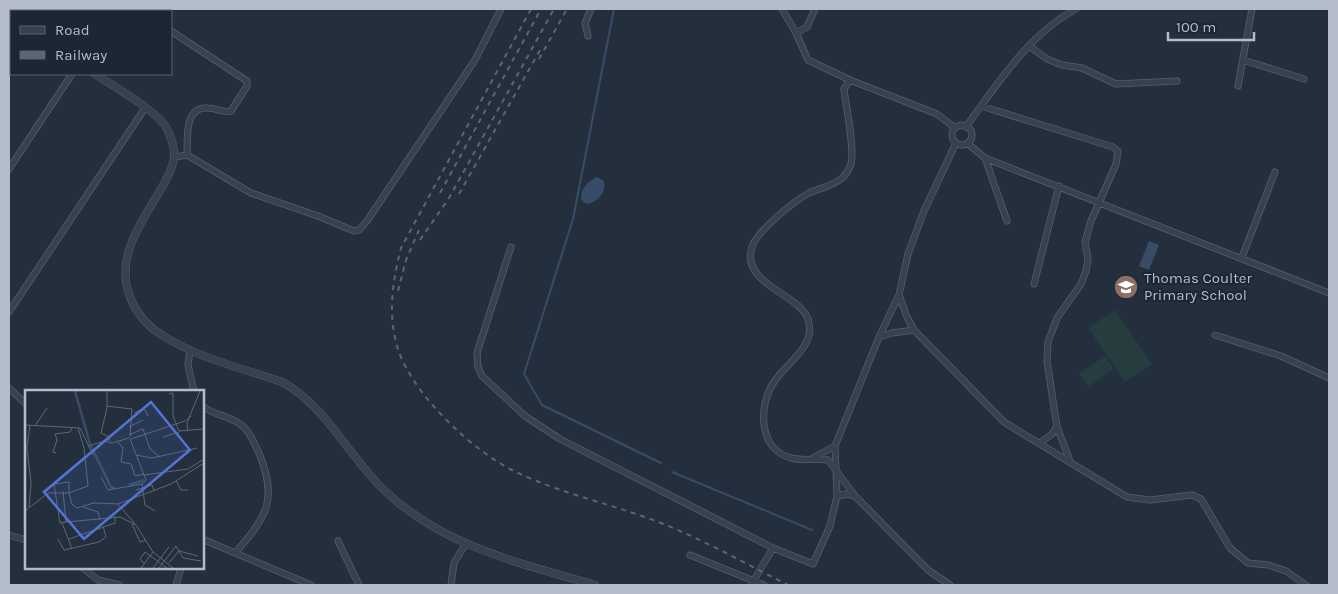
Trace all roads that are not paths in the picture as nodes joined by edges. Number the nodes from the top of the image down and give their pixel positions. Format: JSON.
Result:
{"nodes":[{"id":1,"x":501,"y":9,"type":"edge"},
{"id":2,"x":590,"y":9,"type":"edge"},
{"id":3,"x":782,"y":9,"type":"edge"},
{"id":4,"x":815,"y":9,"type":"edge"},
{"id":5,"x":1076,"y":9,"type":"edge"},
{"id":6,"x":1252,"y":9,"type":"edge"},
{"id":7,"x":172,"y":32,"type":"edge"},
{"id":8,"x":796,"y":33,"type":"junction"},
{"id":9,"x":588,"y":36,"type":"dead end"},
{"id":10,"x":1029,"y":46,"type":"junction"},
{"id":11,"x":1243,"y":60,"type":"junction"},
{"id":12,"x":71,"y":75,"type":"edge"},
{"id":13,"x":96,"y":75,"type":"edge"},
{"id":14,"x":1304,"y":79,"type":"dead end"},
{"id":15,"x":850,"y":80,"type":"junction"},
{"id":16,"x":1177,"y":81,"type":"dead end"},
{"id":17,"x":1238,"y":86,"type":"dead end"},
{"id":18,"x":981,"y":106,"type":"junction"},
{"id":19,"x":145,"y":108,"type":"junction"},
{"id":20,"x":966,"y":127,"type":"junction"},
{"id":21,"x":955,"y":128,"type":"junction"},
{"id":22,"x":956,"y":142,"type":"junction"},
{"id":23,"x":967,"y":143,"type":"junction"},
{"id":24,"x":186,"y":155,"type":"junction"},
{"id":25,"x":174,"y":157,"type":"junction"},
{"id":26,"x":986,"y":158,"type":"junction"},
{"id":27,"x":9,"y":169,"type":"edge"},
{"id":28,"x":1274,"y":172,"type":"dead end"},
{"id":29,"x":1059,"y":186,"type":"junction"},
{"id":30,"x":1099,"y":202,"type":"junction"},
{"id":31,"x":1007,"y":221,"type":"dead end"},
{"id":32,"x":511,"y":247,"type":"dead end"},
{"id":33,"x":1242,"y":257,"type":"junction"},
{"id":34,"x":1034,"y":284,"type":"dead end"},
{"id":35,"x":1329,"y":293,"type":"edge"},
{"id":36,"x":899,"y":295,"type":"junction"},
{"id":37,"x":9,"y":312,"type":"edge"},
{"id":38,"x":914,"y":330,"type":"junction"},
{"id":39,"x":1215,"y":335,"type":"dead end"},
{"id":40,"x":879,"y":337,"type":"junction"},
{"id":41,"x":190,"y":350,"type":"junction"},
{"id":42,"x":1329,"y":378,"type":"edge"},
{"id":43,"x":9,"y":388,"type":"edge"},
{"id":44,"x":194,"y":390,"type":"edge"},
{"id":45,"x":25,"y":403,"type":"edge"},
{"id":46,"x":204,"y":408,"type":"edge"},
{"id":47,"x":1057,"y":426,"type":"junction"},
{"id":48,"x":1040,"y":443,"type":"junction"},
{"id":49,"x":835,"y":446,"type":"junction"},
{"id":50,"x":814,"y":458,"type":"junction"},
{"id":51,"x":1070,"y":461,"type":"junction"},
{"id":52,"x":836,"y":470,"type":"junction"},
{"id":53,"x":837,"y":496,"type":"junction"},
{"id":54,"x":856,"y":497,"type":"junction"},
{"id":55,"x":9,"y":535,"type":"edge"},
{"id":56,"x":25,"y":540,"type":"edge"},
{"id":57,"x":204,"y":540,"type":"edge"},
{"id":58,"x":338,"y":540,"type":"dead end"},
{"id":59,"x":465,"y":545,"type":"junction"},
{"id":60,"x":773,"y":548,"type":"junction"},
{"id":61,"x":236,"y":552,"type":"junction"},
{"id":62,"x":690,"y":555,"type":"dead end"},
{"id":63,"x":84,"y":569,"type":"edge"},
{"id":64,"x":181,"y":569,"type":"edge"},
{"id":65,"x":752,"y":583,"type":"edge"},
{"id":66,"x":119,"y":585,"type":"edge"},
{"id":67,"x":176,"y":585,"type":"edge"},
{"id":68,"x":311,"y":585,"type":"edge"},
{"id":69,"x":360,"y":585,"type":"edge"},
{"id":70,"x":451,"y":585,"type":"edge"},
{"id":71,"x":595,"y":585,"type":"edge"},
{"id":72,"x":764,"y":585,"type":"edge"},
{"id":73,"x":950,"y":585,"type":"edge"},
{"id":74,"x":1306,"y":585,"type":"edge"}],
"edges":[{"from":1,"to":24,"type":"street"},
{"from":2,"to":9,"type":"street"},
{"from":3,"to":8,"type":"street"},
{"from":4,"to":8,"type":"street"},
{"from":5,"to":10,"type":"street"},
{"from":6,"to":11,"type":"street"},
{"from":7,"to":24,"type":"street"},
{"from":8,"to":15,"type":"street"},
{"from":10,"to":16,"type":"street"},
{"from":10,"to":18,"type":"street"},
{"from":11,"to":14,"type":"street"},
{"from":11,"to":17,"type":"street"},
{"from":12,"to":27,"type":"street"},
{"from":13,"to":19,"type":"street"},
{"from":15,"to":21,"type":"street"},
{"from":15,"to":50,"type":"street"},
{"from":18,"to":20,"type":"street"},
{"from":18,"to":30,"type":"street"},
{"from":19,"to":25,"type":"street"},
{"from":19,"to":37,"type":"street"},
{"from":20,"to":21,"type":"street"},
{"from":20,"to":23,"type":"street"},
{"from":21,"to":22,"type":"street"},
{"from":22,"to":23,"type":"street"},
{"from":22,"to":36,"type":"street"},
{"from":23,"to":26,"type":"street"},
{"from":24,"to":25,"type":"street"},
{"from":25,"to":41,"type":"street"},
{"from":26,"to":29,"type":"street"},
{"from":26,"to":31,"type":"street"},
{"from":28,"to":33,"type":"street"},
{"from":29,"to":30,"type":"street"},
{"from":29,"to":34,"type":"street"},
{"from":30,"to":33,"type":"street"},
{"from":30,"to":47,"type":"street"},
{"from":32,"to":60,"type":"street"},
{"from":33,"to":35,"type":"street"},
{"from":36,"to":38,"type":"street"},
{"from":36,"to":40,"type":"street"},
{"from":38,"to":40,"type":"street"},
{"from":38,"to":48,"type":"street"},
{"from":39,"to":42,"type":"street"},
{"from":40,"to":49,"type":"street"},
{"from":41,"to":44,"type":"street"},
{"from":41,"to":59,"type":"street"},
{"from":43,"to":45,"type":"street"},
{"from":46,"to":61,"type":"street"},
{"from":47,"to":48,"type":"street"},
{"from":47,"to":51,"type":"street"},
{"from":48,"to":51,"type":"street"},
{"from":49,"to":50,"type":"street"},
{"from":49,"to":52,"type":"street"},
{"from":50,"to":52,"type":"street"},
{"from":51,"to":74,"type":"street"},
{"from":52,"to":53,"type":"street"},
{"from":52,"to":54,"type":"street"},
{"from":53,"to":54,"type":"street"},
{"from":53,"to":60,"type":"street"},
{"from":54,"to":73,"type":"street"},
{"from":55,"to":56,"type":"street"},
{"from":57,"to":61,"type":"street"},
{"from":58,"to":69,"type":"street"},
{"from":59,"to":70,"type":"street"},
{"from":59,"to":71,"type":"street"},
{"from":60,"to":65,"type":"street"},
{"from":61,"to":68,"type":"street"},
{"from":62,"to":65,"type":"street"},
{"from":63,"to":66,"type":"street"},
{"from":64,"to":67,"type":"street"},
{"from":65,"to":72,"type":"street"}]}
